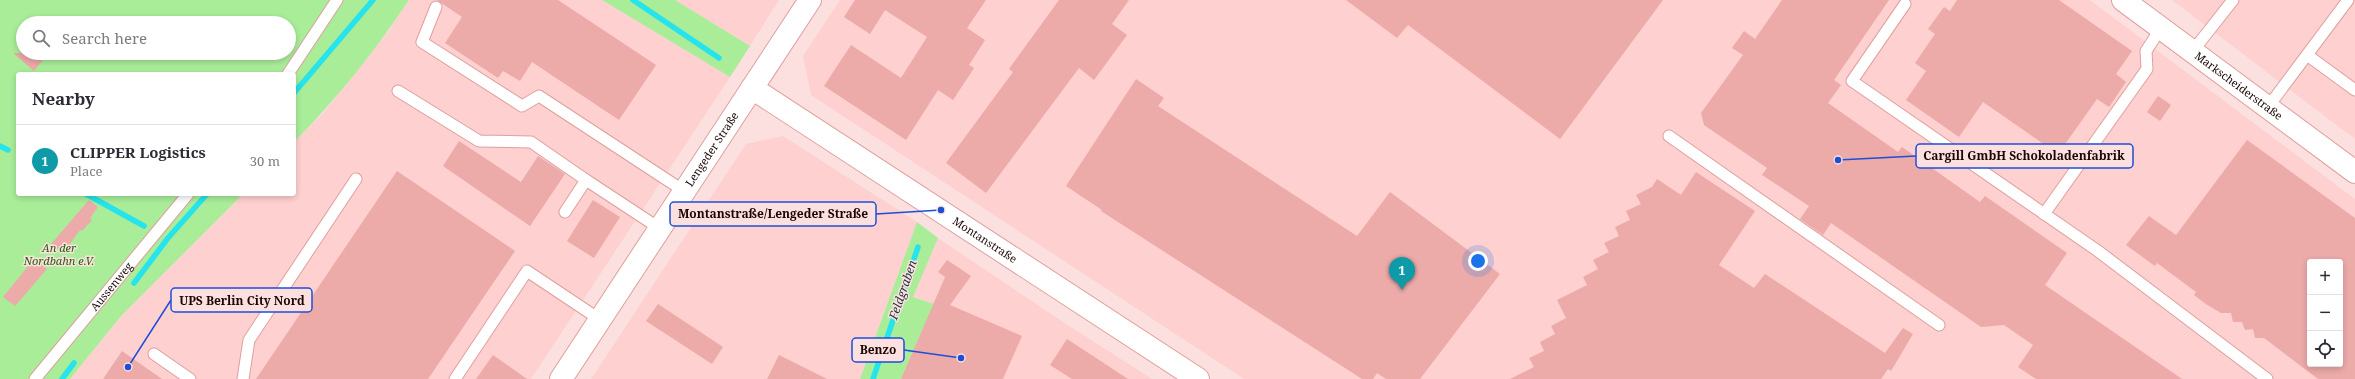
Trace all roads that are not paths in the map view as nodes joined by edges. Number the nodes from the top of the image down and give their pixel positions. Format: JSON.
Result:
{"nodes":[{"id":1,"x":337,"y":0,"type":"edge"},
{"id":2,"x":810,"y":0,"type":"edge"},
{"id":3,"x":2123,"y":0,"type":"edge"},
{"id":4,"x":2233,"y":0,"type":"edge"},
{"id":5,"x":2348,"y":0,"type":"edge"},
{"id":6,"x":1906,"y":4,"type":"dead end"},
{"id":7,"x":436,"y":7,"type":"dead end"},
{"id":8,"x":2161,"y":28,"type":"junction"},
{"id":9,"x":2192,"y":52,"type":"junction"},
{"id":10,"x":2307,"y":55,"type":"junction"},
{"id":11,"x":289,"y":72,"type":"edge"},
{"id":12,"x":752,"y":88,"type":"junction"},
{"id":13,"x":2355,"y":90,"type":"edge"},
{"id":14,"x":398,"y":91,"type":"dead end"},
{"id":15,"x":2268,"y":107,"type":"junction"},
{"id":16,"x":1668,"y":136,"type":"dead end"},
{"id":17,"x":2355,"y":172,"type":"edge"},
{"id":18,"x":356,"y":179,"type":"dead end"},
{"id":19,"x":586,"y":180,"type":"junction"},
{"id":20,"x":684,"y":191,"type":"junction"},
{"id":21,"x":186,"y":196,"type":"edge"},
{"id":22,"x":565,"y":212,"type":"dead end"},
{"id":23,"x":2044,"y":214,"type":"junction"},
{"id":24,"x":659,"y":228,"type":"junction"},
{"id":25,"x":599,"y":319,"type":"junction"},
{"id":26,"x":1939,"y":325,"type":"dead end"},
{"id":27,"x":154,"y":354,"type":"dead end"},
{"id":28,"x":35,"y":379,"type":"edge"},
{"id":29,"x":190,"y":379,"type":"edge"},
{"id":30,"x":243,"y":379,"type":"edge"},
{"id":31,"x":455,"y":379,"type":"edge"},
{"id":32,"x":561,"y":379,"type":"edge"},
{"id":33,"x":1198,"y":379,"type":"edge"},
{"id":34,"x":2267,"y":379,"type":"edge"}],
"edges":[{"from":1,"to":11,"type":"lane"},
{"from":2,"to":12,"type":"street","name":"Lengeder Straße"},
{"from":3,"to":8,"type":"street","name":"Markscheiderstraße"},
{"from":4,"to":9,"type":"lane"},
{"from":5,"to":10,"type":"lane"},
{"from":6,"to":23,"type":"lane"},
{"from":7,"to":20,"type":"lane"},
{"from":8,"to":9,"type":"street","name":"Markscheiderstraße"},
{"from":8,"to":23,"type":"lane"},
{"from":9,"to":15,"type":"street","name":"Markscheiderstraße"},
{"from":10,"to":13,"type":"lane"},
{"from":10,"to":15,"type":"lane"},
{"from":12,"to":20,"type":"street","name":"Lengeder Straße"},
{"from":12,"to":33,"type":"street","name":"Montanstraße"},
{"from":14,"to":19,"type":"lane"},
{"from":15,"to":17,"type":"street","name":"Markscheiderstraße"},
{"from":16,"to":26,"type":"lane"},
{"from":18,"to":30,"type":"lane"},
{"from":19,"to":22,"type":"lane"},
{"from":19,"to":24,"type":"lane"},
{"from":20,"to":24,"type":"street","name":"Lengeder Straße"},
{"from":21,"to":28,"type":"lane","name":"Aussenweg"},
{"from":23,"to":34,"type":"lane"},
{"from":24,"to":25,"type":"street","name":"Lengeder Straße"},
{"from":25,"to":31,"type":"lane"},
{"from":25,"to":32,"type":"street","name":"Lengeder Straße"},
{"from":27,"to":29,"type":"lane"}]}
